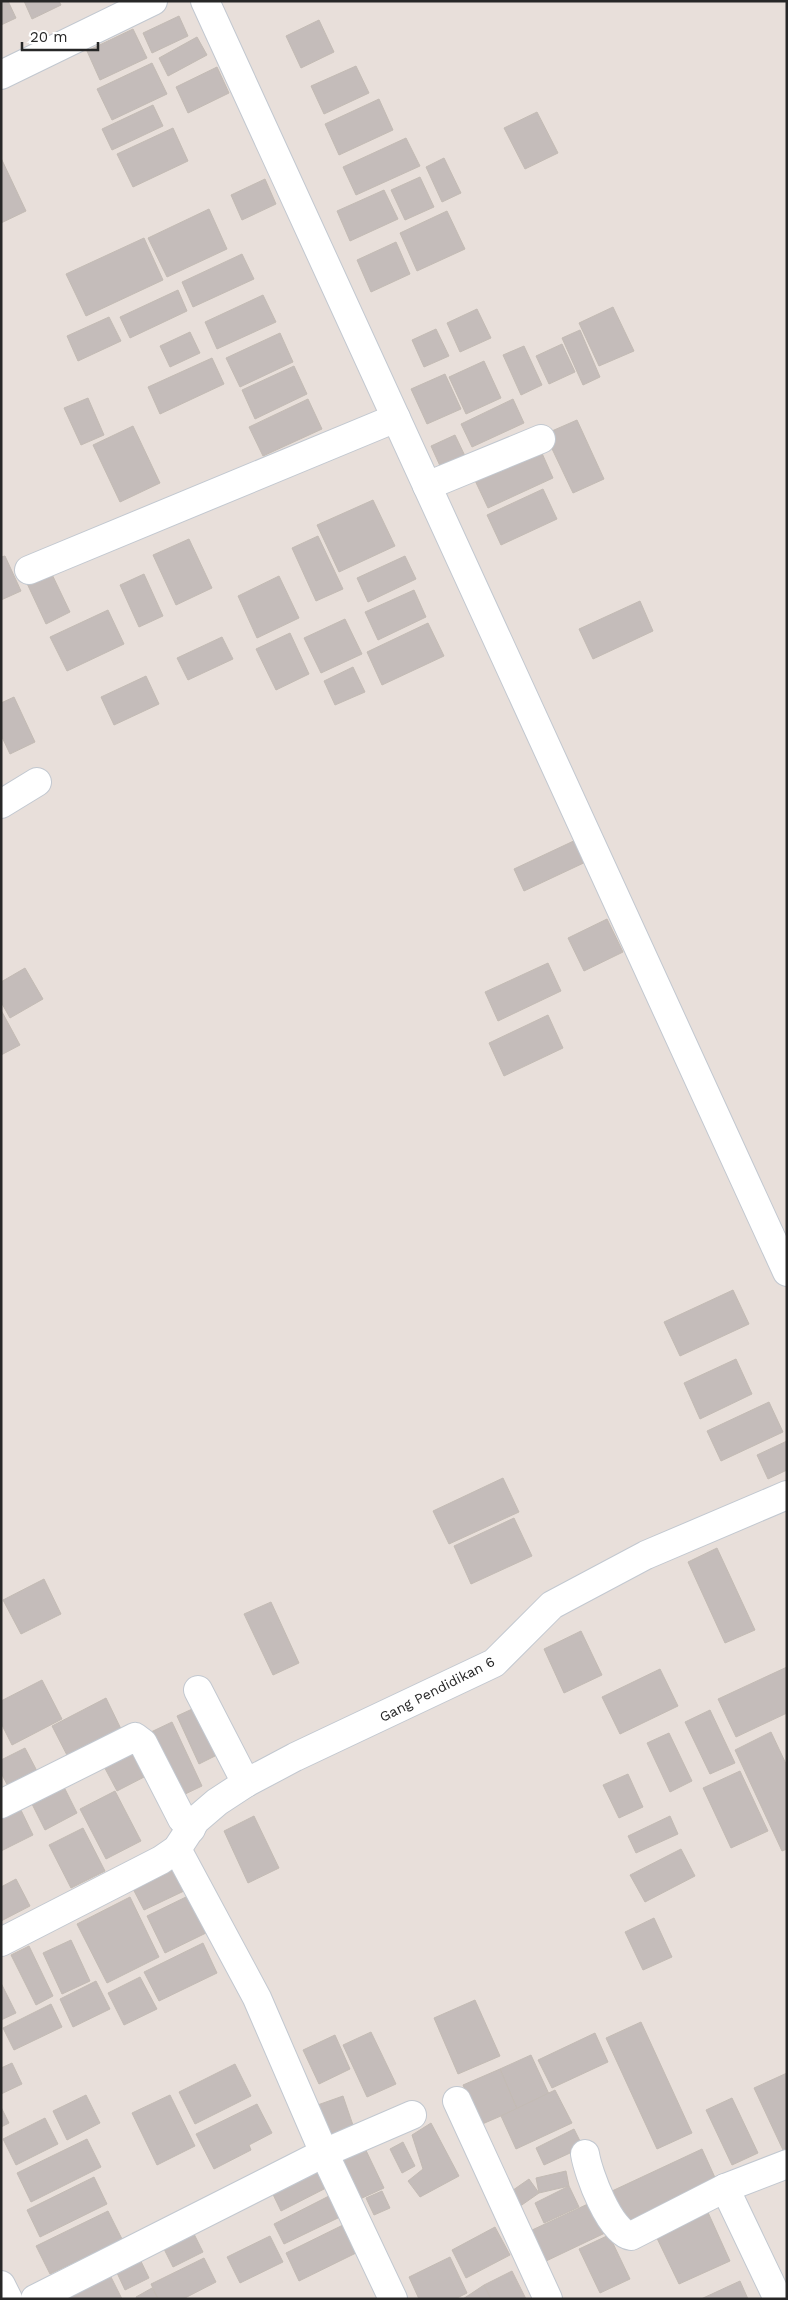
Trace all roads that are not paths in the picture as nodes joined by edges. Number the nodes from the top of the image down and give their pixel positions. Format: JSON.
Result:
{"nodes":[{"id":1,"x":153,"y":1,"type":"edge"},
{"id":2,"x":205,"y":1,"type":"edge"},
{"id":3,"x":1,"y":75,"type":"edge"},
{"id":4,"x":396,"y":418,"type":"junction"},
{"id":5,"x":542,"y":439,"type":"dead end"},
{"id":6,"x":427,"y":486,"type":"junction"},
{"id":7,"x":29,"y":570,"type":"dead end"},
{"id":8,"x":38,"y":782,"type":"dead end"},
{"id":9,"x":1,"y":804,"type":"edge"},
{"id":10,"x":787,"y":1272,"type":"edge"},
{"id":11,"x":787,"y":1495,"type":"edge"},
{"id":12,"x":198,"y":1690,"type":"dead end"},
{"id":13,"x":246,"y":1783,"type":"junction"},
{"id":14,"x":1,"y":1804,"type":"edge"},
{"id":15,"x":184,"y":1839,"type":"junction"},
{"id":16,"x":1,"y":1942,"type":"edge"},
{"id":17,"x":457,"y":2101,"type":"dead end"},
{"id":18,"x":412,"y":2115,"type":"dead end"},
{"id":19,"x":324,"y":2153,"type":"junction"},
{"id":20,"x":585,"y":2154,"type":"dead end"},
{"id":21,"x":787,"y":2164,"type":"edge"},
{"id":22,"x":725,"y":2188,"type":"junction"},
{"id":23,"x":1,"y":2286,"type":"edge"},
{"id":24,"x":8,"y":2299,"type":"edge"},
{"id":25,"x":35,"y":2299,"type":"edge"},
{"id":26,"x":393,"y":2299,"type":"edge"},
{"id":27,"x":548,"y":2299,"type":"edge"},
{"id":28,"x":778,"y":2299,"type":"edge"}],
"edges":[{"from":1,"to":3,"type":"street"},
{"from":2,"to":4,"type":"street"},
{"from":4,"to":6,"type":"street"},
{"from":4,"to":7,"type":"street"},
{"from":5,"to":6,"type":"street"},
{"from":6,"to":10,"type":"street"},
{"from":8,"to":9,"type":"street"},
{"from":11,"to":13,"type":"street","name":"Gang Pendidikan 6"},
{"from":12,"to":13,"type":"street"},
{"from":13,"to":15,"type":"street","name":"Gang Pendidikan 6"},
{"from":14,"to":15,"type":"street"},
{"from":15,"to":16,"type":"street","name":"Gang Pendidikan 6"},
{"from":15,"to":19,"type":"street"},
{"from":17,"to":27,"type":"street"},
{"from":18,"to":19,"type":"street"},
{"from":19,"to":25,"type":"street"},
{"from":19,"to":26,"type":"street"},
{"from":20,"to":22,"type":"street"},
{"from":21,"to":22,"type":"street"},
{"from":22,"to":28,"type":"street"},
{"from":23,"to":24,"type":"street"}]}
